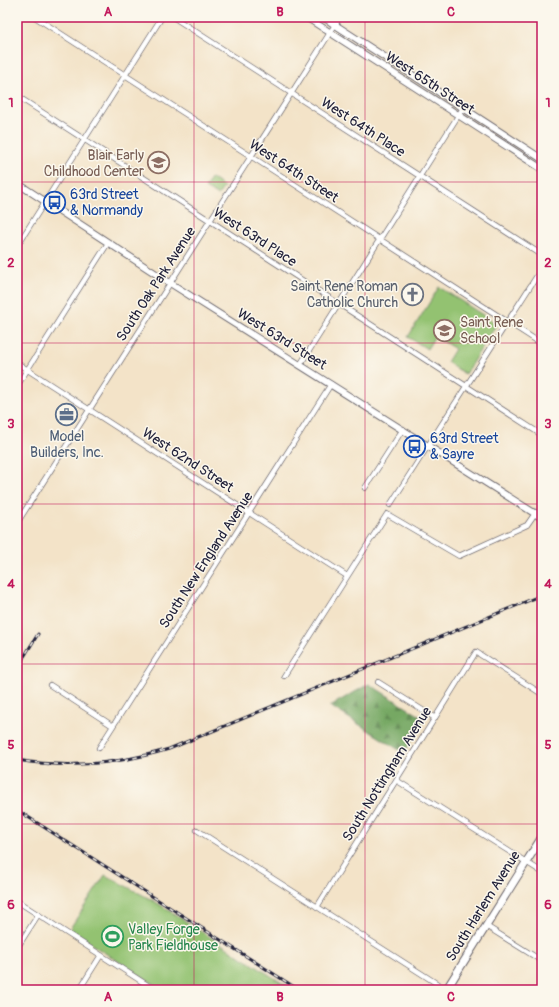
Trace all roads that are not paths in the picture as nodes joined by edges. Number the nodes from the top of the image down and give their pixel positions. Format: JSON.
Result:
{"nodes":[{"id":1,"x":35,"y":17,"type":"edge"},
{"id":2,"x":162,"y":17,"type":"edge"},
{"id":3,"x":173,"y":17,"type":"edge"},
{"id":4,"x":306,"y":17,"type":"edge"},
{"id":5,"x":323,"y":17,"type":"edge"},
{"id":6,"x":340,"y":17,"type":"edge"},
{"id":7,"x":335,"y":25,"type":"junction"},
{"id":8,"x":330,"y":33,"type":"junction"},
{"id":9,"x":125,"y":75,"type":"junction"},
{"id":10,"x":292,"y":94,"type":"junction"},
{"id":11,"x":17,"y":96,"type":"edge"},
{"id":12,"x":463,"y":108,"type":"junction"},
{"id":13,"x":458,"y":115,"type":"junction"},
{"id":14,"x":84,"y":140,"type":"junction"},
{"id":15,"x":252,"y":157,"type":"junction"},
{"id":16,"x":542,"y":159,"type":"edge"},
{"id":17,"x":542,"y":169,"type":"edge"},
{"id":18,"x":419,"y":176,"type":"junction"},
{"id":19,"x":17,"y":183,"type":"edge"},
{"id":20,"x":45,"y":202,"type":"junction"},
{"id":21,"x":211,"y":221,"type":"junction"},
{"id":22,"x":379,"y":239,"type":"junction"},
{"id":23,"x":108,"y":243,"type":"junction"},
{"id":24,"x":17,"y":246,"type":"edge"},
{"id":25,"x":542,"y":255,"type":"edge"},
{"id":26,"x":542,"y":268,"type":"edge"},
{"id":27,"x":170,"y":283,"type":"junction"},
{"id":28,"x":338,"y":304,"type":"junction"},
{"id":29,"x":507,"y":322,"type":"junction"},
{"id":30,"x":542,"y":344,"type":"edge"},
{"id":31,"x":17,"y":363,"type":"edge"},
{"id":32,"x":300,"y":365,"type":"junction"},
{"id":33,"x":27,"y":370,"type":"junction"},
{"id":34,"x":331,"y":384,"type":"junction"},
{"id":35,"x":17,"y":386,"type":"edge"},
{"id":36,"x":466,"y":386,"type":"junction"},
{"id":37,"x":89,"y":410,"type":"junction"},
{"id":38,"x":403,"y":429,"type":"junction"},
{"id":39,"x":542,"y":435,"type":"edge"},
{"id":40,"x":428,"y":446,"type":"junction"},
{"id":41,"x":365,"y":488,"type":"dead end"},
{"id":42,"x":390,"y":505,"type":"dead end"},
{"id":43,"x":249,"y":513,"type":"junction"},
{"id":44,"x":540,"y":515,"type":"edge"},
{"id":45,"x":17,"y":523,"type":"edge"},
{"id":46,"x":347,"y":576,"type":"junction"},
{"id":47,"x":284,"y":676,"type":"dead end"},
{"id":48,"x":378,"y":682,"type":"dead end"},
{"id":49,"x":50,"y":685,"type":"dead end"},
{"id":50,"x":542,"y":694,"type":"edge"},
{"id":51,"x":435,"y":718,"type":"junction"},
{"id":52,"x":113,"y":726,"type":"junction"},
{"id":53,"x":99,"y":748,"type":"dead end"},
{"id":54,"x":396,"y":780,"type":"junction"},
{"id":55,"x":197,"y":830,"type":"dead end"},
{"id":56,"x":542,"y":837,"type":"edge"},
{"id":57,"x":526,"y":862,"type":"junction"},
{"id":58,"x":542,"y":872,"type":"edge"},
{"id":59,"x":17,"y":901,"type":"edge"},
{"id":60,"x":317,"y":907,"type":"junction"},
{"id":61,"x":38,"y":915,"type":"junction"},
{"id":62,"x":486,"y":926,"type":"junction"},
{"id":63,"x":17,"y":948,"type":"edge"},
{"id":64,"x":101,"y":955,"type":"junction"},
{"id":65,"x":542,"y":961,"type":"edge"},
{"id":66,"x":79,"y":990,"type":"edge"},
{"id":67,"x":155,"y":990,"type":"edge"},
{"id":68,"x":446,"y":990,"type":"edge"}],
"edges":[{"from":1,"to":9,"type":"street","name":"West 64th Street"},
{"from":2,"to":9,"type":"street"},
{"from":3,"to":10,"type":"street","name":"West 64th Place"},
{"from":4,"to":8,"type":"main road","name":"West 65th Street"},
{"from":5,"to":7,"type":"main road","name":"West 65th Street"},
{"from":6,"to":7,"type":"street","name":"South Oak Park Avenue"},
{"from":7,"to":8,"type":"street","name":"South Oak Park Avenue"},
{"from":7,"to":12,"type":"main road","name":"West 65th Street"},
{"from":8,"to":10,"type":"street","name":"South Oak Park Avenue"},
{"from":8,"to":13,"type":"main road","name":"West 65th Street"},
{"from":9,"to":14,"type":"street"},
{"from":9,"to":15,"type":"street","name":"West 64th Street"},
{"from":10,"to":15,"type":"street","name":"South Oak Park Avenue"},
{"from":10,"to":18,"type":"street","name":"West 64th Place"},
{"from":11,"to":14,"type":"street","name":"West 63rd Place"},
{"from":12,"to":13,"type":"street"},
{"from":12,"to":16,"type":"main road","name":"West 65th Street"},
{"from":13,"to":17,"type":"main road","name":"West 65th Street"},
{"from":13,"to":18,"type":"street"},
{"from":14,"to":20,"type":"street"},
{"from":14,"to":21,"type":"street","name":"West 63rd Place"},
{"from":15,"to":21,"type":"street","name":"South Oak Park Avenue"},
{"from":15,"to":22,"type":"street","name":"West 64th Street"},
{"from":18,"to":22,"type":"street"},
{"from":18,"to":25,"type":"street","name":"West 64th Place"},
{"from":19,"to":20,"type":"main road","name":"West 63rd Street"},
{"from":20,"to":23,"type":"main road","name":"West 63rd Street"},
{"from":20,"to":24,"type":"street"},
{"from":21,"to":27,"type":"street","name":"South Oak Park Avenue"},
{"from":21,"to":28,"type":"street","name":"West 63rd Place"},
{"from":22,"to":28,"type":"street"},
{"from":22,"to":29,"type":"street","name":"West 64th Street"},
{"from":23,"to":27,"type":"main road","name":"West 63rd Street"},
{"from":23,"to":33,"type":"street"},
{"from":26,"to":29,"type":"street"},
{"from":27,"to":32,"type":"main road","name":"West 63rd Street"},
{"from":27,"to":37,"type":"street","name":"South Oak Park Avenue"},
{"from":28,"to":32,"type":"street"},
{"from":28,"to":36,"type":"street","name":"West 63rd Place"},
{"from":29,"to":30,"type":"street","name":"West 64th Street"},
{"from":29,"to":36,"type":"street"},
{"from":31,"to":33,"type":"street","name":"West 62nd Street"},
{"from":32,"to":34,"type":"main road","name":"West 63rd Street"},
{"from":33,"to":35,"type":"street"},
{"from":33,"to":37,"type":"street","name":"West 62nd Street"},
{"from":34,"to":38,"type":"main road","name":"West 63rd Street"},
{"from":34,"to":43,"type":"street","name":"South New England Avenue"},
{"from":36,"to":39,"type":"street","name":"West 63rd Place"},
{"from":36,"to":40,"type":"street"},
{"from":37,"to":43,"type":"street","name":"West 62nd Street"},
{"from":37,"to":45,"type":"street","name":"South Oak Park Avenue"},
{"from":38,"to":40,"type":"main road","name":"West 63rd Street"},
{"from":38,"to":41,"type":"street"},
{"from":40,"to":42,"type":"street"},
{"from":40,"to":44,"type":"main road","name":"West 63rd Street"},
{"from":43,"to":46,"type":"street","name":"West 62nd Street"},
{"from":43,"to":52,"type":"street","name":"South New England Avenue"},
{"from":44,"to":46,"type":"street"},
{"from":46,"to":47,"type":"street"},
{"from":48,"to":51,"type":"street"},
{"from":49,"to":52,"type":"street"},
{"from":50,"to":51,"type":"street","name":"South Nottingham Avenue"},
{"from":51,"to":54,"type":"street","name":"South Nottingham Avenue"},
{"from":52,"to":53,"type":"street","name":"South New England Avenue"},
{"from":54,"to":57,"type":"street"},
{"from":54,"to":60,"type":"street","name":"South Nottingham Avenue"},
{"from":55,"to":60,"type":"street"},
{"from":56,"to":57,"type":"main road","name":"South Harlem Avenue"},
{"from":57,"to":58,"type":"street"},
{"from":57,"to":62,"type":"main road","name":"South Harlem Avenue"},
{"from":59,"to":61,"type":"street"},
{"from":60,"to":68,"type":"street"},
{"from":61,"to":63,"type":"street"},
{"from":61,"to":64,"type":"street"},
{"from":62,"to":65,"type":"street"},
{"from":62,"to":68,"type":"main road","name":"South Harlem Avenue"},
{"from":64,"to":66,"type":"street"},
{"from":64,"to":67,"type":"street"}]}
